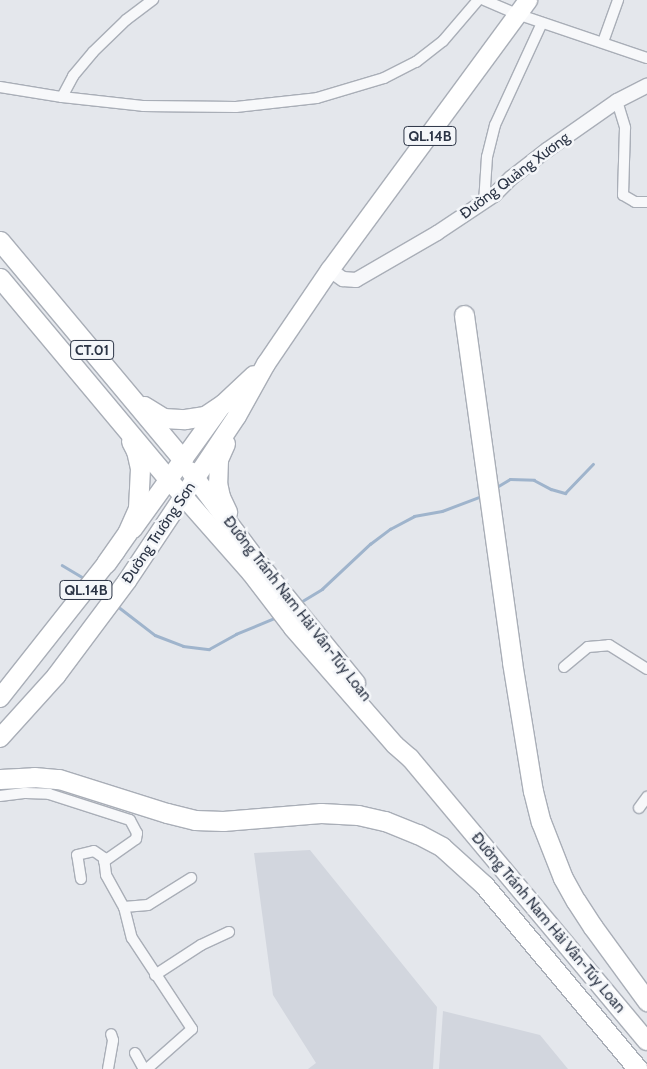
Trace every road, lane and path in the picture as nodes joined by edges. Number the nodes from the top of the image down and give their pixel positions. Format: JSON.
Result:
{"nodes":[{"id":1,"x":153,"y":0,"type":"edge"},
{"id":2,"x":478,"y":0,"type":"edge"},
{"id":3,"x":484,"y":0,"type":"edge"},
{"id":4,"x":528,"y":0,"type":"edge"},
{"id":5,"x":618,"y":0,"type":"edge"},
{"id":6,"x":517,"y":14,"type":"junction"},
{"id":7,"x":542,"y":23,"type":"junction"},
{"id":8,"x":603,"y":42,"type":"junction"},
{"id":9,"x":647,"y":58,"type":"edge"},
{"id":10,"x":647,"y":86,"type":"edge"},
{"id":11,"x":0,"y":87,"type":"edge"},
{"id":12,"x":62,"y":97,"type":"junction"},
{"id":13,"x":618,"y":101,"type":"junction"},
{"id":14,"x":647,"y":202,"type":"edge"},
{"id":15,"x":484,"y":203,"type":"junction"},
{"id":16,"x":0,"y":241,"type":"edge"},
{"id":17,"x":330,"y":270,"type":"junction"},
{"id":18,"x":0,"y":278,"type":"edge"},
{"id":19,"x":465,"y":319,"type":"dead end"},
{"id":20,"x":266,"y":364,"type":"junction"},
{"id":21,"x":107,"y":369,"type":"junction"},
{"id":22,"x":89,"y":384,"type":"junction"},
{"id":23,"x":223,"y":404,"type":"junction"},
{"id":24,"x":238,"y":416,"type":"junction"},
{"id":25,"x":183,"y":460,"type":"junction"},
{"id":26,"x":169,"y":480,"type":"junction"},
{"id":27,"x":195,"y":480,"type":"junction"},
{"id":28,"x":183,"y":498,"type":"junction"},
{"id":29,"x":106,"y":563,"type":"junction"},
{"id":30,"x":261,"y":566,"type":"junction"},
{"id":31,"x":280,"y":598,"type":"junction"},
{"id":32,"x":564,"y":667,"type":"dead end"},
{"id":33,"x":647,"y":669,"type":"edge"},
{"id":34,"x":0,"y":698,"type":"edge"},
{"id":35,"x":0,"y":738,"type":"edge"},
{"id":36,"x":0,"y":779,"type":"edge"},
{"id":37,"x":0,"y":796,"type":"edge"},
{"id":38,"x":647,"y":797,"type":"edge"},
{"id":39,"x":639,"y":808,"type":"dead end"},
{"id":40,"x":104,"y":861,"type":"junction"},
{"id":41,"x":191,"y":878,"type":"dead end"},
{"id":42,"x":81,"y":879,"type":"dead end"},
{"id":43,"x":124,"y":906,"type":"junction"},
{"id":44,"x":229,"y":932,"type":"dead end"},
{"id":45,"x":155,"y":975,"type":"junction"},
{"id":46,"x":647,"y":1000,"type":"edge"},
{"id":47,"x":111,"y":1034,"type":"dead end"},
{"id":48,"x":647,"y":1041,"type":"edge"},
{"id":49,"x":134,"y":1053,"type":"dead end"},
{"id":50,"x":108,"y":1069,"type":"edge"},
{"id":51,"x":145,"y":1069,"type":"edge"},
{"id":52,"x":638,"y":1069,"type":"edge"}],
"edges":[{"from":1,"to":12,"type":"street"},
{"from":2,"to":12,"type":"street"},
{"from":3,"to":6,"type":"street"},
{"from":4,"to":6,"type":"highway","name":"Đường Trường Sơn","number":"QL.14B"},
{"from":5,"to":8,"type":"street"},
{"from":6,"to":7,"type":"street"},
{"from":6,"to":17,"type":"highway","name":"Đường Trường Sơn","number":"QL.14B"},
{"from":7,"to":8,"type":"street"},
{"from":7,"to":15,"type":"street"},
{"from":8,"to":9,"type":"street"},
{"from":10,"to":13,"type":"street","name":"Đường Quảng Xương"},
{"from":11,"to":12,"type":"street"},
{"from":13,"to":14,"type":"street"},
{"from":13,"to":15,"type":"street","name":"Đường Quảng Xương"},
{"from":15,"to":17,"type":"street","name":"Đường Quảng Xương"},
{"from":16,"to":21,"type":"highway","number":"CT.01"},
{"from":17,"to":20,"type":"highway","name":"Đường Trường Sơn","number":"QL.14B"},
{"from":18,"to":22,"type":"highway","number":"CT.01"},
{"from":19,"to":46,"type":"highway"},
{"from":20,"to":23,"type":"highway","name":"Đường Trường Sơn","number":"QL.14B"},
{"from":20,"to":24,"type":"highway","name":"Đường Trường Sơn","number":"QL.14B"},
{"from":21,"to":23,"type":"highway"},
{"from":21,"to":25,"type":"highway","number":"CT.01"},
{"from":22,"to":26,"type":"highway","number":"CT.01"},
{"from":22,"to":29,"type":"highway"},
{"from":23,"to":25,"type":"highway","name":"Đường Trường Sơn","number":"QL.14B"},
{"from":24,"to":27,"type":"highway","name":"Đường Trường Sơn","number":"QL.14B"},
{"from":24,"to":30,"type":"highway"},
{"from":25,"to":26,"type":"highway","name":"Đường Trường Sơn","number":"QL.14B"},
{"from":25,"to":27,"type":"highway","name":"Đường Tránh Nam Hải Vân-Túy Loan"},
{"from":26,"to":28,"type":"highway","name":"Đường Tránh Nam Hải Vân-Túy Loan"},
{"from":26,"to":29,"type":"highway","name":"Đường Trường Sơn","number":"QL.14B"},
{"from":27,"to":28,"type":"highway","name":"Đường Trường Sơn","number":"QL.14B"},
{"from":27,"to":30,"type":"highway","name":"Đường Tránh Nam Hải Vân-Túy Loan"},
{"from":28,"to":31,"type":"highway","name":"Đường Tránh Nam Hải Vân-Túy Loan"},
{"from":28,"to":35,"type":"highway","name":"Đường Trường Sơn","number":"QL.14B"},
{"from":29,"to":34,"type":"highway","name":"Đường Trường Sơn","number":"QL.14B"},
{"from":30,"to":31,"type":"highway","name":"Đường Tránh Nam Hải Vân-Túy Loan"},
{"from":31,"to":48,"type":"highway","name":"Đường Tránh Nam Hải Vân-Túy Loan"},
{"from":32,"to":33,"type":"street"},
{"from":36,"to":52,"type":"highway"},
{"from":37,"to":40,"type":"street"},
{"from":38,"to":39,"type":"street"},
{"from":40,"to":42,"type":"street"},
{"from":40,"to":43,"type":"street"},
{"from":41,"to":43,"type":"street"},
{"from":43,"to":45,"type":"street"},
{"from":44,"to":45,"type":"street"},
{"from":45,"to":51,"type":"street"},
{"from":47,"to":50,"type":"street"},
{"from":49,"to":51,"type":"street"}]}
